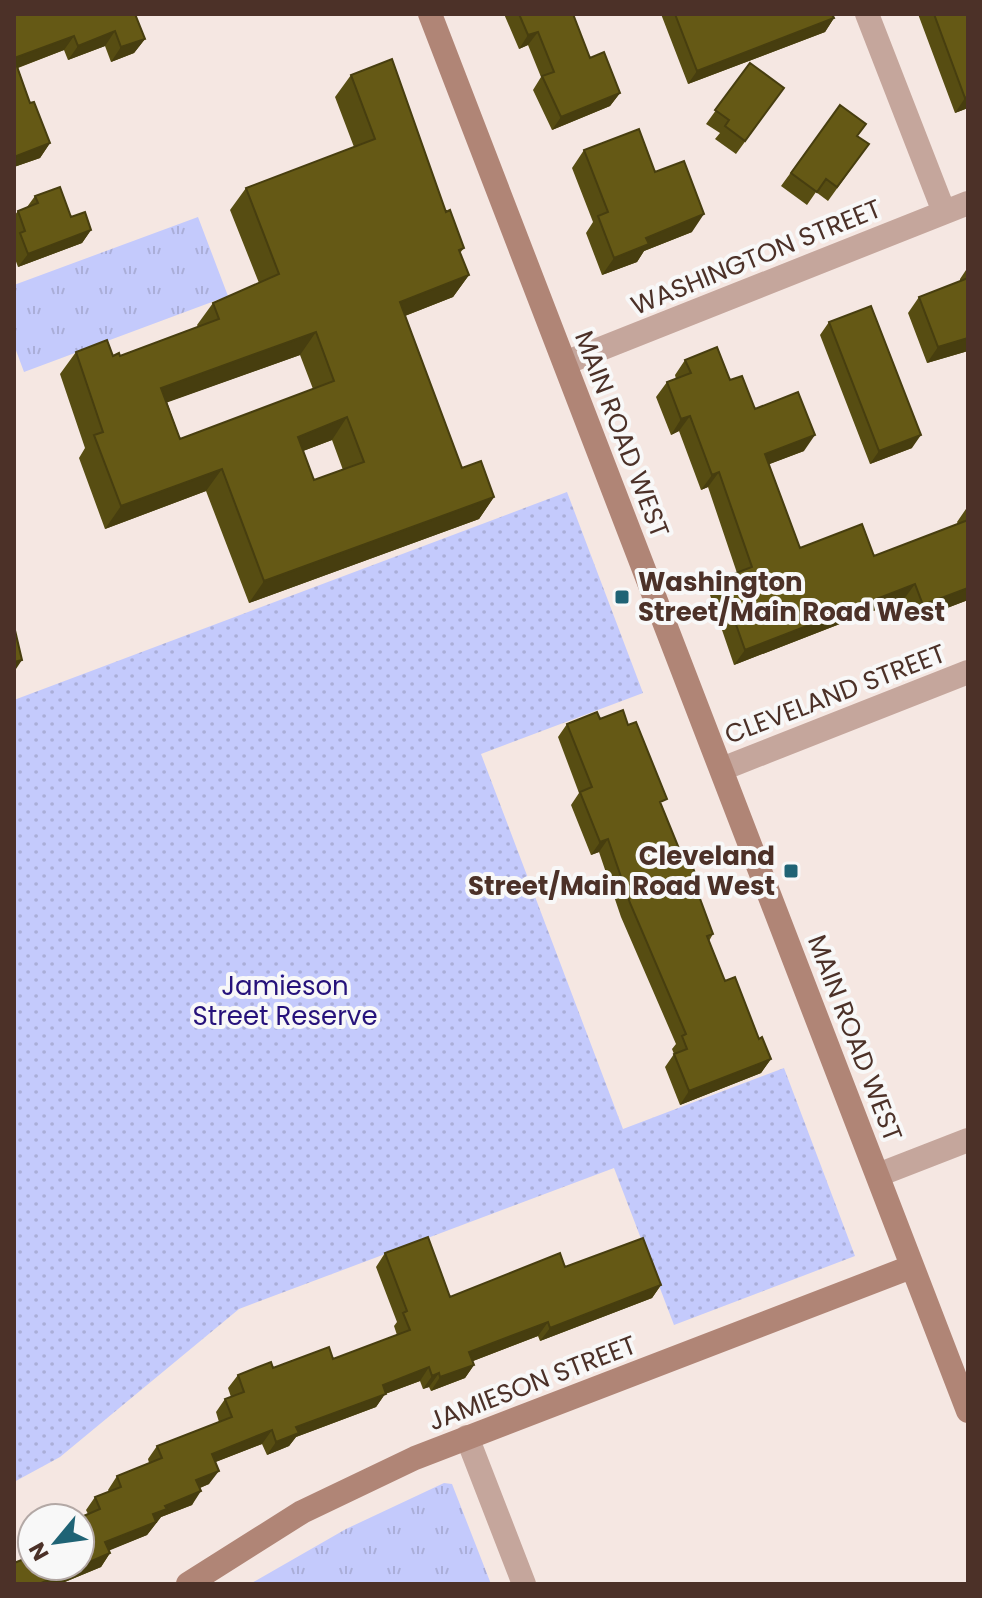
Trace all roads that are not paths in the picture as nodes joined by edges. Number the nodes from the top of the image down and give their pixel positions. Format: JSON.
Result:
{"nodes":[{"id":1,"x":430,"y":14,"type":"edge"},
{"id":2,"x":867,"y":14,"type":"edge"},
{"id":3,"x":968,"y":203,"type":"edge"},
{"id":4,"x":944,"y":212,"type":"junction"},
{"id":5,"x":565,"y":363,"type":"junction"},
{"id":6,"x":968,"y":672,"type":"edge"},
{"id":7,"x":722,"y":769,"type":"junction"},
{"id":8,"x":968,"y":1140,"type":"edge"},
{"id":9,"x":878,"y":1175,"type":"junction"},
{"id":10,"x":911,"y":1267,"type":"junction"},
{"id":11,"x":968,"y":1411,"type":"edge"},
{"id":12,"x":467,"y":1437,"type":"junction"},
{"id":13,"x":188,"y":1584,"type":"edge"},
{"id":14,"x":524,"y":1584,"type":"edge"}],
"edges":[{"from":1,"to":5,"type":"main road","name":"MAIN ROAD WEST"},
{"from":2,"to":4,"type":"street"},
{"from":3,"to":4,"type":"street","name":"WASHINGTON STREET"},
{"from":4,"to":5,"type":"street","name":"WASHINGTON STREET"},
{"from":5,"to":7,"type":"main road","name":"MAIN ROAD WEST"},
{"from":6,"to":7,"type":"street","name":"CLEVELAND STREET"},
{"from":7,"to":9,"type":"main road","name":"MAIN ROAD WEST"},
{"from":8,"to":9,"type":"street"},
{"from":9,"to":10,"type":"main road","name":"MAIN ROAD WEST"},
{"from":10,"to":11,"type":"main road","name":"MAIN ROAD WEST"},
{"from":10,"to":12,"type":"main road","name":"JAMIESON STREET"},
{"from":12,"to":13,"type":"main road","name":"JAMIESON STREET"},
{"from":12,"to":14,"type":"street"}]}
